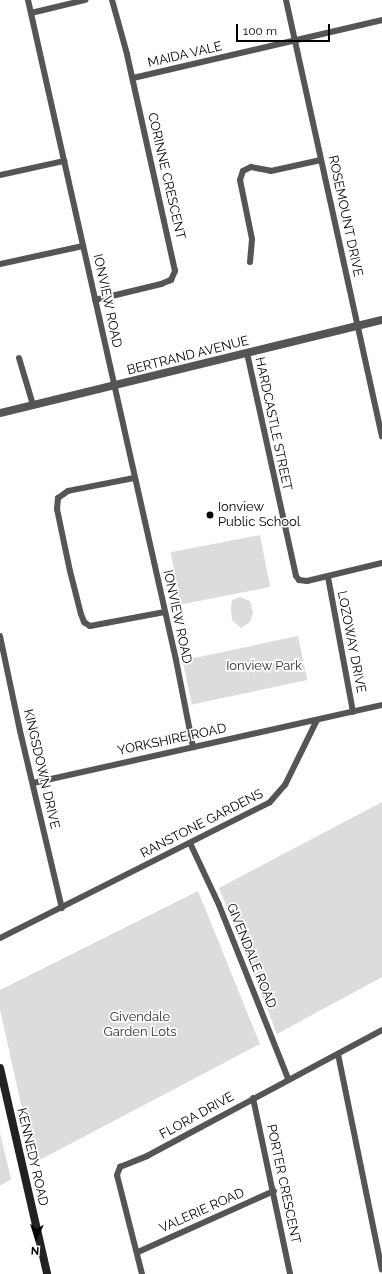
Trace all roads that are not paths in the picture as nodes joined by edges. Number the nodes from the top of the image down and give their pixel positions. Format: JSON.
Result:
{"nodes":[{"id":1,"x":28,"y":0,"type":"edge"},
{"id":2,"x":85,"y":0,"type":"edge"},
{"id":3,"x":112,"y":0,"type":"edge"},
{"id":4,"x":286,"y":0,"type":"edge"},
{"id":5,"x":30,"y":13,"type":"junction"},
{"id":6,"x":382,"y":20,"type":"edge"},
{"id":7,"x":295,"y":41,"type":"junction"},
{"id":8,"x":133,"y":78,"type":"junction"},
{"id":9,"x":321,"y":160,"type":"junction"},
{"id":10,"x":64,"y":161,"type":"junction"},
{"id":11,"x":0,"y":175,"type":"edge"},
{"id":12,"x":83,"y":246,"type":"junction"},
{"id":13,"x":250,"y":262,"type":"dead end"},
{"id":14,"x":0,"y":264,"type":"edge"},
{"id":15,"x":95,"y":300,"type":"junction"},
{"id":16,"x":382,"y":320,"type":"edge"},
{"id":17,"x":357,"y":326,"type":"junction"},
{"id":18,"x":247,"y":353,"type":"junction"},
{"id":19,"x":19,"y":358,"type":"dead end"},
{"id":20,"x":115,"y":386,"type":"junction"},
{"id":21,"x":33,"y":405,"type":"junction"},
{"id":22,"x":0,"y":414,"type":"edge"},
{"id":23,"x":382,"y":437,"type":"edge"},
{"id":24,"x":134,"y":478,"type":"junction"},
{"id":25,"x":382,"y":563,"type":"edge"},
{"id":26,"x":328,"y":577,"type":"junction"},
{"id":27,"x":165,"y":612,"type":"junction"},
{"id":28,"x":0,"y":636,"type":"edge"},
{"id":29,"x":382,"y":705,"type":"edge"},
{"id":30,"x":353,"y":712,"type":"junction"},
{"id":31,"x":317,"y":720,"type":"junction"},
{"id":32,"x":193,"y":747,"type":"junction"},
{"id":33,"x":33,"y":783,"type":"junction"},
{"id":34,"x":190,"y":843,"type":"junction"},
{"id":35,"x":62,"y":908,"type":"junction"},
{"id":36,"x":0,"y":938,"type":"edge"},
{"id":37,"x":382,"y":1030,"type":"edge"},
{"id":38,"x":338,"y":1054,"type":"junction"},
{"id":39,"x":0,"y":1068,"type":"edge"},
{"id":40,"x":288,"y":1078,"type":"junction"},
{"id":41,"x":253,"y":1098,"type":"junction"},
{"id":42,"x":274,"y":1191,"type":"junction"},
{"id":43,"x":138,"y":1252,"type":"junction"},
{"id":44,"x":382,"y":1270,"type":"edge"},
{"id":45,"x":47,"y":1274,"type":"edge"},
{"id":46,"x":142,"y":1274,"type":"edge"},
{"id":47,"x":290,"y":1274,"type":"edge"}],
"edges":[{"from":1,"to":5,"type":"street","name":"IONVIEW ROAD"},
{"from":2,"to":5,"type":"street"},
{"from":3,"to":8,"type":"street","name":"CORINNE CRESCENT"},
{"from":4,"to":7,"type":"street","name":"ROSEMOUNT DRIVE"},
{"from":5,"to":10,"type":"street","name":"IONVIEW ROAD"},
{"from":6,"to":7,"type":"street","name":"MAIDA VALE"},
{"from":7,"to":8,"type":"street","name":"MAIDA VALE"},
{"from":7,"to":9,"type":"street","name":"ROSEMOUNT DRIVE"},
{"from":8,"to":15,"type":"street","name":"CORINNE CRESCENT"},
{"from":9,"to":13,"type":"street"},
{"from":9,"to":17,"type":"street","name":"ROSEMOUNT DRIVE"},
{"from":10,"to":11,"type":"street"},
{"from":10,"to":12,"type":"street","name":"IONVIEW ROAD"},
{"from":12,"to":14,"type":"street"},
{"from":12,"to":15,"type":"street","name":"IONVIEW ROAD"},
{"from":15,"to":20,"type":"street","name":"IONVIEW ROAD"},
{"from":16,"to":17,"type":"street","name":"BERTRAND AVENUE"},
{"from":17,"to":18,"type":"street","name":"BERTRAND AVENUE"},
{"from":17,"to":23,"type":"street","name":"ROSEMOUNT DRIVE"},
{"from":18,"to":20,"type":"street","name":"BERTRAND AVENUE"},
{"from":18,"to":26,"type":"street","name":"HARDCASTLE STREET"},
{"from":19,"to":21,"type":"street"},
{"from":20,"to":21,"type":"street","name":"BERTRAND AVENUE"},
{"from":20,"to":24,"type":"street","name":"IONVIEW ROAD"},
{"from":21,"to":22,"type":"street","name":"BERTRAND AVENUE"},
{"from":24,"to":27,"type":"street","name":"IONVIEW ROAD"},
{"from":24,"to":27,"type":"street"},
{"from":25,"to":26,"type":"street","name":"HARDCASTLE STREET"},
{"from":26,"to":30,"type":"street","name":"LOZOWAY DRIVE"},
{"from":27,"to":32,"type":"street","name":"IONVIEW ROAD"},
{"from":28,"to":33,"type":"street","name":"KINGSDOWN DRIVE"},
{"from":29,"to":30,"type":"street"},
{"from":30,"to":31,"type":"street"},
{"from":31,"to":32,"type":"street","name":"YORKSHIRE ROAD"},
{"from":31,"to":34,"type":"street","name":"RANSTONE GARDENS"},
{"from":32,"to":33,"type":"street","name":"YORKSHIRE ROAD"},
{"from":33,"to":35,"type":"street","name":"KINGSDOWN DRIVE"},
{"from":34,"to":35,"type":"street","name":"RANSTONE GARDENS"},
{"from":34,"to":40,"type":"street","name":"GIVENDALE ROAD"},
{"from":35,"to":36,"type":"street","name":"RANSTONE GARDENS"},
{"from":37,"to":38,"type":"street","name":"FLORA DRIVE"},
{"from":38,"to":40,"type":"street","name":"FLORA DRIVE"},
{"from":38,"to":44,"type":"street"},
{"from":39,"to":45,"type":"main road","name":"KENNEDY ROAD"},
{"from":40,"to":41,"type":"street","name":"FLORA DRIVE"},
{"from":41,"to":42,"type":"street","name":"PORTER CRESCENT"},
{"from":41,"to":43,"type":"street","name":"FLORA DRIVE"},
{"from":42,"to":43,"type":"street","name":"VALERIE ROAD"},
{"from":42,"to":47,"type":"street","name":"PORTER CRESCENT"},
{"from":43,"to":46,"type":"street","name":"FLORA DRIVE"}]}
